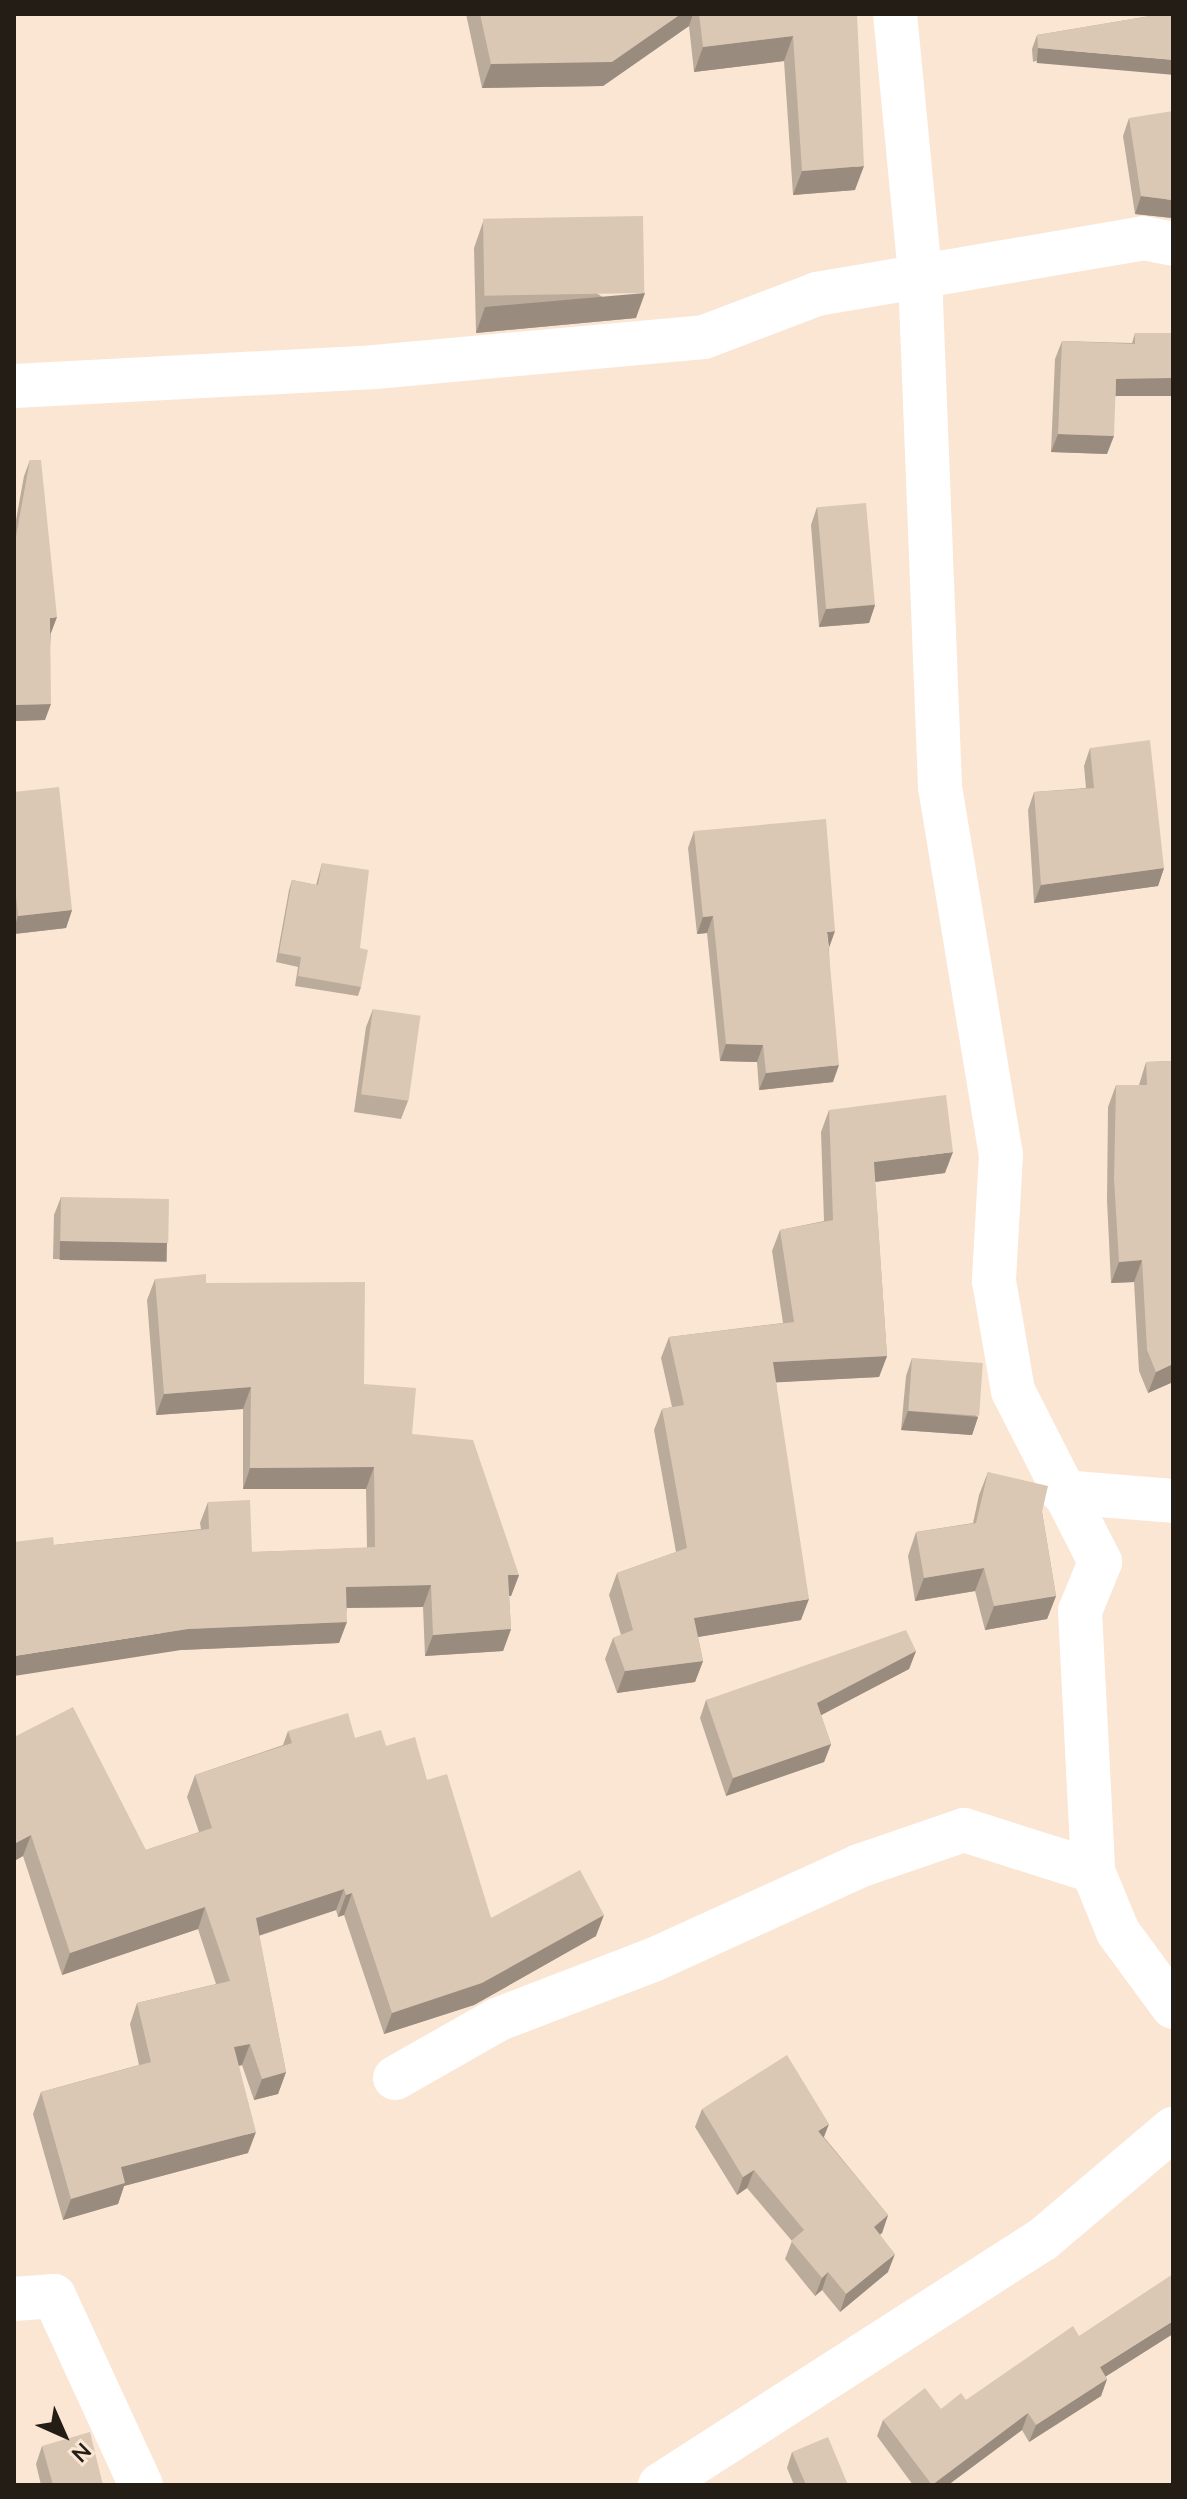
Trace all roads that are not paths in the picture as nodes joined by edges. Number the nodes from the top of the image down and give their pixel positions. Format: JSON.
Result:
{"nodes":[{"id":1,"x":895,"y":14,"type":"edge"},
{"id":2,"x":1173,"y":244,"type":"edge"},
{"id":3,"x":920,"y":275,"type":"junction"},
{"id":4,"x":14,"y":386,"type":"edge"},
{"id":5,"x":1062,"y":1492,"type":"junction"},
{"id":6,"x":1173,"y":1501,"type":"edge"},
{"id":7,"x":1093,"y":1871,"type":"junction"},
{"id":8,"x":1173,"y":2007,"type":"edge"},
{"id":9,"x":395,"y":2078,"type":"dead end"},
{"id":10,"x":1173,"y":2129,"type":"edge"},
{"id":11,"x":14,"y":2299,"type":"edge"},
{"id":12,"x":141,"y":2485,"type":"edge"},
{"id":13,"x":660,"y":2485,"type":"edge"}],
"edges":[{"from":1,"to":3,"type":"street"},
{"from":2,"to":3,"type":"street"},
{"from":3,"to":4,"type":"street"},
{"from":3,"to":5,"type":"street"},
{"from":5,"to":6,"type":"street"},
{"from":5,"to":7,"type":"street"},
{"from":7,"to":8,"type":"street"},
{"from":7,"to":9,"type":"street"},
{"from":10,"to":13,"type":"street"},
{"from":11,"to":12,"type":"street"}]}
